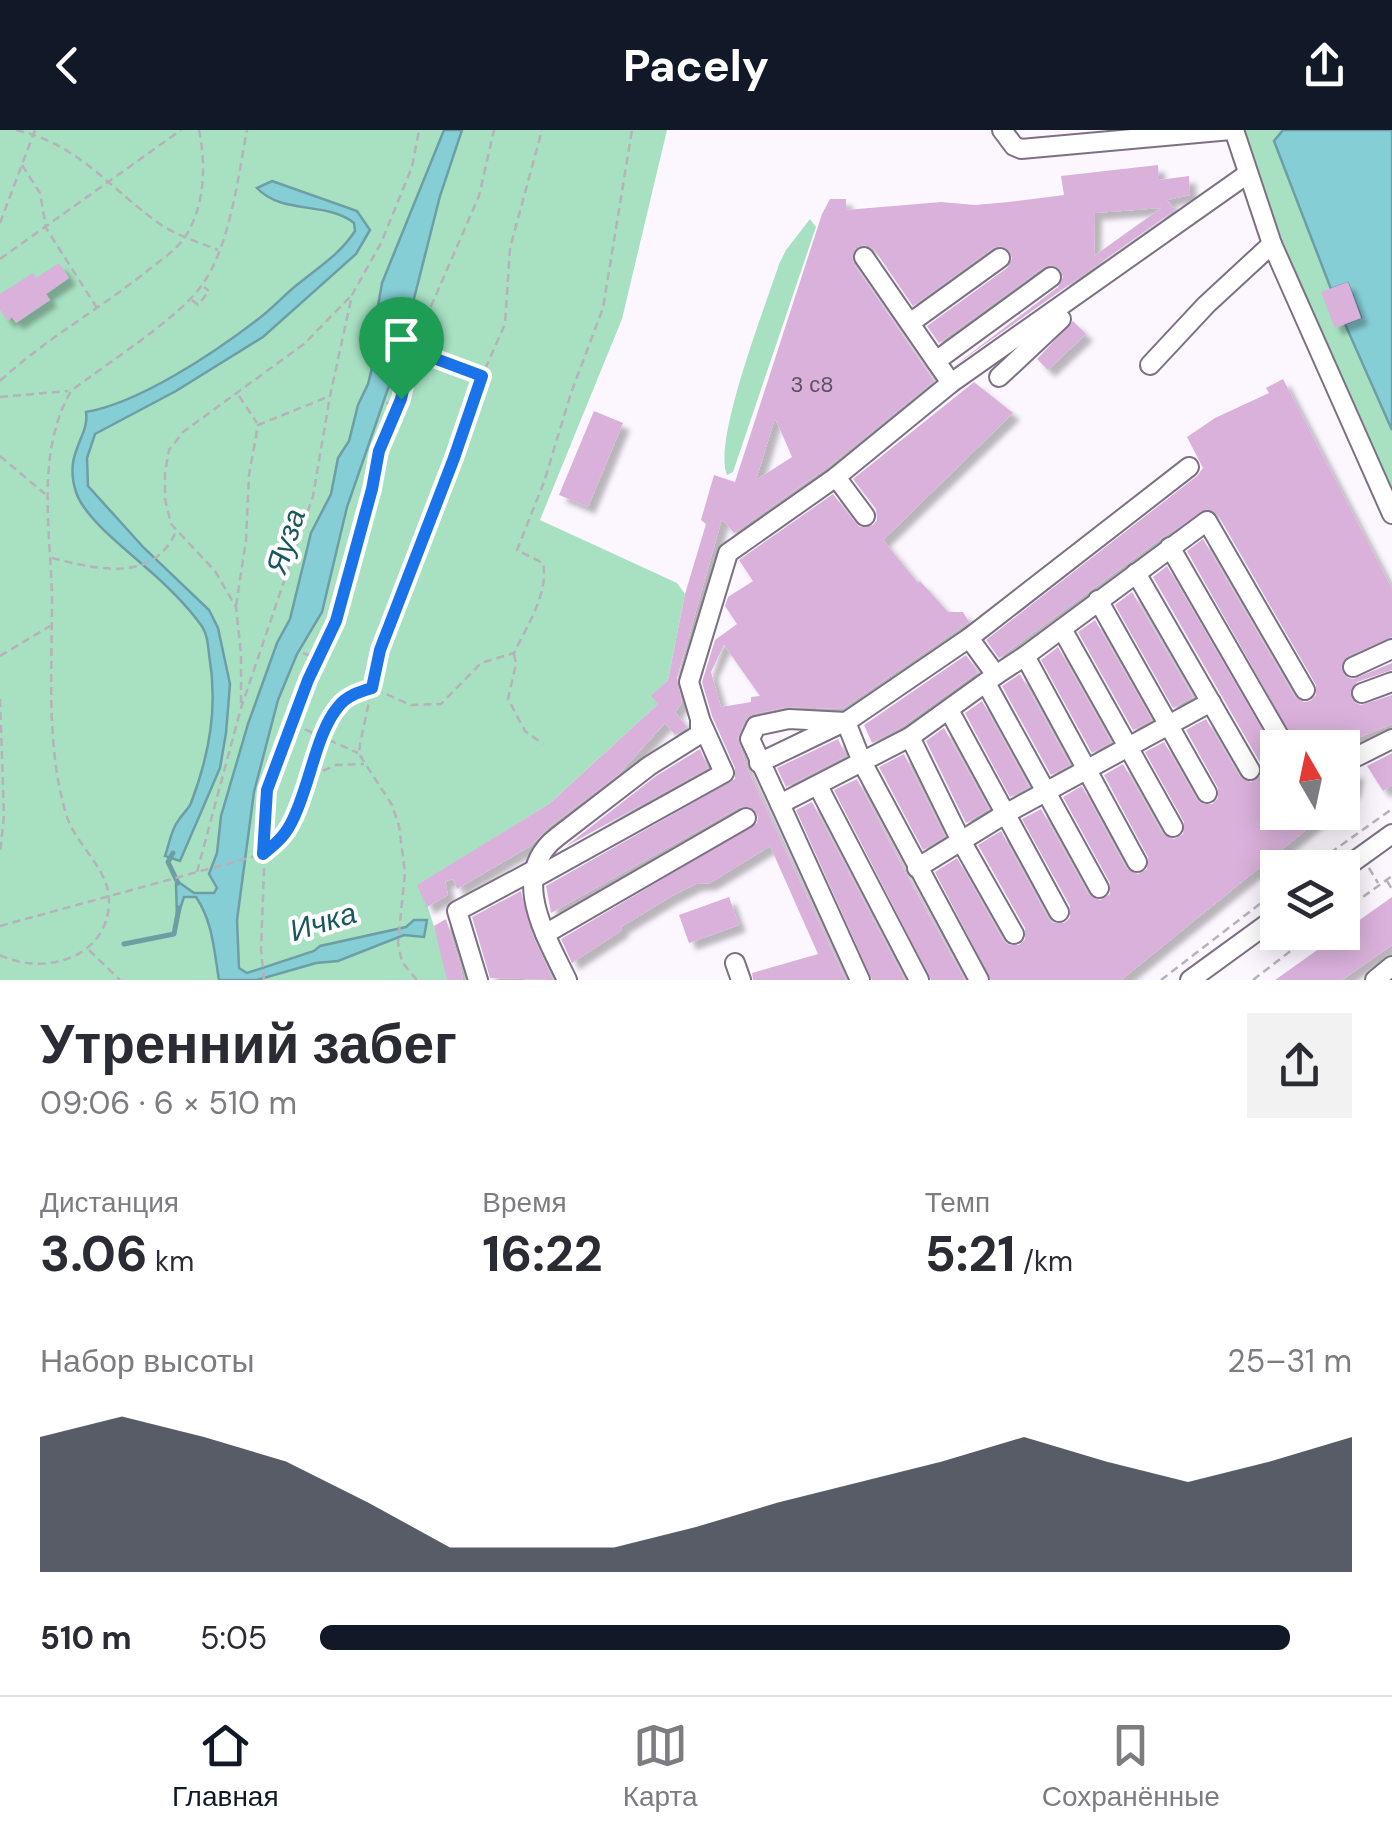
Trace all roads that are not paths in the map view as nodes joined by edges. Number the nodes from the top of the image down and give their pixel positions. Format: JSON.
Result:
{"nodes":[{"id":1,"x":1002,"y":130,"type":"edge"},
{"id":2,"x":1232,"y":130,"type":"edge"},
{"id":3,"x":1246,"y":175,"type":"junction"},
{"id":4,"x":1272,"y":244,"type":"junction"},
{"id":5,"x":864,"y":257,"type":"dead end"},
{"id":6,"x":1000,"y":258,"type":"dead end"},
{"id":7,"x":1107,"y":276,"type":"junction"},
{"id":8,"x":1051,"y":278,"type":"dead end"},
{"id":9,"x":910,"y":323,"type":"junction"},
{"id":10,"x":936,"y":361,"type":"junction"},
{"id":11,"x":1150,"y":365,"type":"dead end"},
{"id":12,"x":999,"y":377,"type":"dead end"},
{"id":13,"x":951,"y":384,"type":"junction"},
{"id":14,"x":1189,"y":468,"type":"dead end"},
{"id":15,"x":836,"y":477,"type":"junction"},
{"id":16,"x":1392,"y":514,"type":"edge"},
{"id":17,"x":865,"y":516,"type":"dead end"},
{"id":18,"x":1170,"y":547,"type":"junction"},
{"id":19,"x":1136,"y":573,"type":"junction"},
{"id":20,"x":1098,"y":600,"type":"junction"},
{"id":21,"x":1062,"y":628,"type":"junction"},
{"id":22,"x":969,"y":638,"type":"junction"},
{"id":23,"x":1392,"y":649,"type":"edge"},
{"id":24,"x":1025,"y":656,"type":"junction"},
{"id":25,"x":1352,"y":666,"type":"dead end"},
{"id":26,"x":991,"y":679,"type":"junction"},
{"id":27,"x":1392,"y":682,"type":"edge"},
{"id":28,"x":1305,"y":690,"type":"dead end"},
{"id":29,"x":1362,"y":693,"type":"dead end"},
{"id":30,"x":1211,"y":702,"type":"junction"},
{"id":31,"x":949,"y":710,"type":"junction"},
{"id":32,"x":700,"y":719,"type":"junction"},
{"id":33,"x":846,"y":722,"type":"junction"},
{"id":34,"x":1167,"y":726,"type":"junction"},
{"id":35,"x":1276,"y":730,"type":"edge"},
{"id":36,"x":910,"y":738,"type":"junction"},
{"id":37,"x":1392,"y":739,"type":"edge"},
{"id":38,"x":1127,"y":748,"type":"junction"},
{"id":39,"x":1360,"y":756,"type":"edge"},
{"id":40,"x":862,"y":762,"type":"junction"},
{"id":41,"x":759,"y":763,"type":"junction"},
{"id":42,"x":1250,"y":770,"type":"dead end"},
{"id":43,"x":1087,"y":772,"type":"junction"},
{"id":44,"x":818,"y":786,"type":"junction"},
{"id":45,"x":1046,"y":792,"type":"junction"},
{"id":46,"x":1207,"y":793,"type":"dead end"},
{"id":47,"x":780,"y":804,"type":"junction"},
{"id":48,"x":1005,"y":814,"type":"junction"},
{"id":49,"x":746,"y":818,"type":"dead end"},
{"id":50,"x":1172,"y":826,"type":"dead end"},
{"id":51,"x":1392,"y":834,"type":"edge"},
{"id":52,"x":960,"y":839,"type":"junction"},
{"id":53,"x":1360,"y":857,"type":"edge"},
{"id":54,"x":1137,"y":862,"type":"dead end"},
{"id":55,"x":917,"y":868,"type":"junction"},
{"id":56,"x":533,"y":874,"type":"junction"},
{"id":57,"x":1099,"y":888,"type":"dead end"},
{"id":58,"x":1059,"y":912,"type":"dead end"},
{"id":59,"x":1260,"y":930,"type":"edge"},
{"id":60,"x":546,"y":934,"type":"junction"},
{"id":61,"x":1014,"y":934,"type":"dead end"},
{"id":62,"x":1392,"y":966,"type":"edge"},
{"id":63,"x":1194,"y":979,"type":"edge"},
{"id":64,"x":478,"y":980,"type":"edge"},
{"id":65,"x":566,"y":980,"type":"edge"},
{"id":66,"x":860,"y":980,"type":"edge"},
{"id":67,"x":918,"y":980,"type":"edge"},
{"id":68,"x":979,"y":980,"type":"edge"},
{"id":69,"x":1375,"y":980,"type":"edge"}],
"edges":[{"from":1,"to":2,"type":"street"},
{"from":2,"to":3,"type":"street"},
{"from":3,"to":4,"type":"street"},
{"from":3,"to":7,"type":"street"},
{"from":4,"to":11,"type":"street"},
{"from":4,"to":16,"type":"street"},
{"from":5,"to":9,"type":"street"},
{"from":6,"to":9,"type":"street"},
{"from":7,"to":12,"type":"street"},
{"from":7,"to":13,"type":"street"},
{"from":8,"to":10,"type":"street"},
{"from":9,"to":10,"type":"street"},
{"from":10,"to":13,"type":"street"},
{"from":13,"to":15,"type":"street"},
{"from":14,"to":22,"type":"street"},
{"from":15,"to":17,"type":"street"},
{"from":15,"to":32,"type":"street"},
{"from":18,"to":19,"type":"street"},
{"from":18,"to":28,"type":"street"},
{"from":18,"to":35,"type":"street"},
{"from":19,"to":20,"type":"street"},
{"from":19,"to":30,"type":"street"},
{"from":20,"to":21,"type":"street"},
{"from":20,"to":34,"type":"street"},
{"from":21,"to":24,"type":"street"},
{"from":21,"to":38,"type":"street"},
{"from":22,"to":26,"type":"street"},
{"from":22,"to":33,"type":"street"},
{"from":23,"to":25,"type":"street"},
{"from":24,"to":26,"type":"street"},
{"from":24,"to":43,"type":"street"},
{"from":26,"to":31,"type":"street"},
{"from":26,"to":45,"type":"street"},
{"from":27,"to":29,"type":"street"},
{"from":30,"to":34,"type":"street"},
{"from":30,"to":42,"type":"street"},
{"from":31,"to":36,"type":"street"},
{"from":31,"to":48,"type":"street"},
{"from":32,"to":56,"type":"street"},
{"from":32,"to":56,"type":"street"},
{"from":33,"to":40,"type":"street"},
{"from":33,"to":41,"type":"street"},
{"from":33,"to":41,"type":"street"},
{"from":34,"to":38,"type":"street"},
{"from":34,"to":46,"type":"street"},
{"from":36,"to":40,"type":"street"},
{"from":36,"to":52,"type":"street"},
{"from":37,"to":39,"type":"street"},
{"from":38,"to":43,"type":"street"},
{"from":38,"to":50,"type":"street"},
{"from":40,"to":44,"type":"street"},
{"from":40,"to":55,"type":"street"},
{"from":41,"to":47,"type":"street"},
{"from":43,"to":45,"type":"street"},
{"from":43,"to":54,"type":"street"},
{"from":44,"to":47,"type":"street"},
{"from":44,"to":67,"type":"street"},
{"from":45,"to":48,"type":"street"},
{"from":45,"to":57,"type":"street"},
{"from":47,"to":66,"type":"street"},
{"from":48,"to":52,"type":"street"},
{"from":48,"to":58,"type":"street"},
{"from":49,"to":60,"type":"street"},
{"from":51,"to":53,"type":"street"},
{"from":52,"to":55,"type":"street"},
{"from":52,"to":61,"type":"street"},
{"from":55,"to":68,"type":"street"},
{"from":56,"to":60,"type":"street"},
{"from":56,"to":64,"type":"street"},
{"from":59,"to":63,"type":"street"},
{"from":60,"to":65,"type":"street"},
{"from":62,"to":69,"type":"street"}]}
